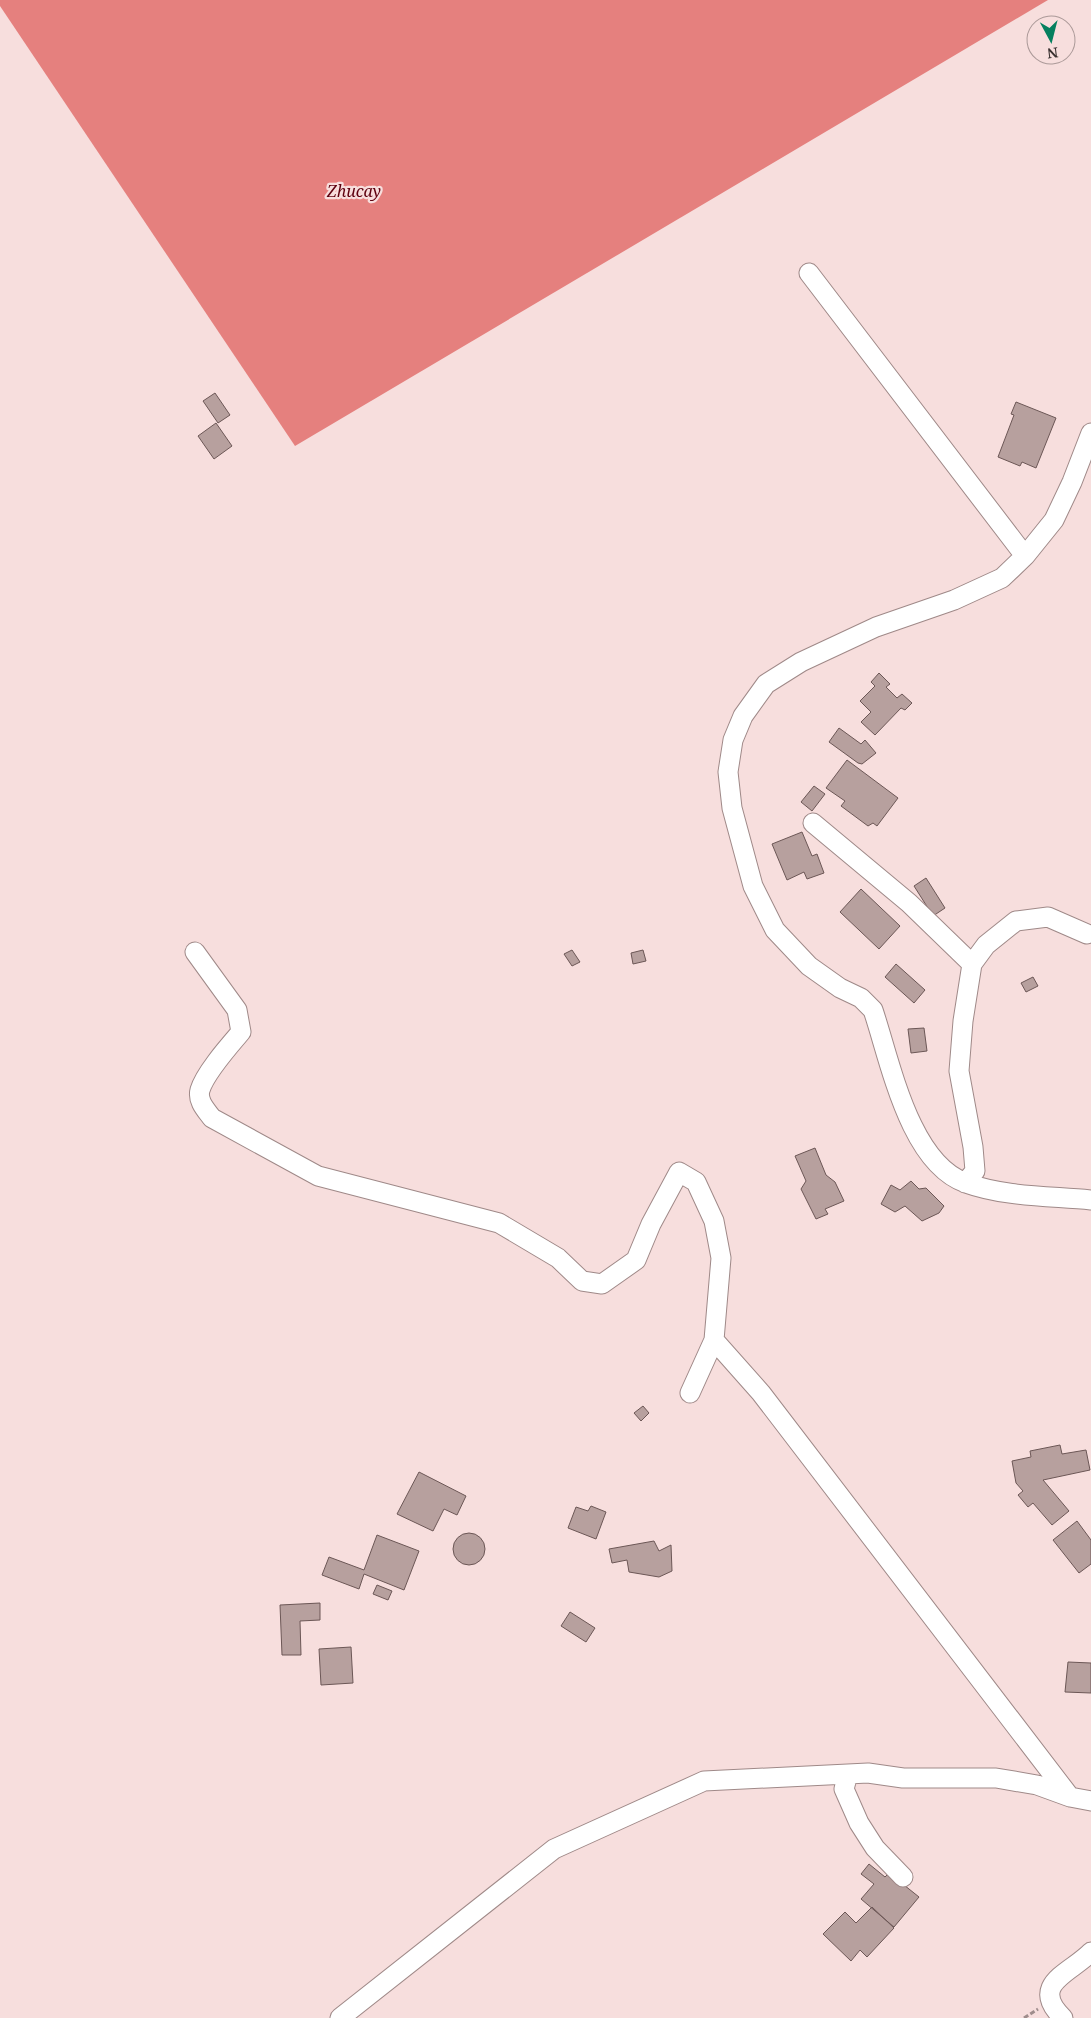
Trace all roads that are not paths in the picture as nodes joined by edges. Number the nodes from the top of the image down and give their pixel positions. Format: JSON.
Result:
{"nodes":[{"id":1,"x":809,"y":273,"type":"dead end"},
{"id":2,"x":1091,"y":433,"type":"edge"},
{"id":3,"x":1025,"y":556,"type":"junction"},
{"id":4,"x":813,"y":823,"type":"dead end"},
{"id":5,"x":1087,"y":934,"type":"dead end"},
{"id":6,"x":195,"y":952,"type":"dead end"},
{"id":7,"x":972,"y":964,"type":"junction"},
{"id":8,"x":964,"y":1183,"type":"junction"},
{"id":9,"x":1091,"y":1200,"type":"edge"},
{"id":10,"x":714,"y":1340,"type":"junction"},
{"id":11,"x":690,"y":1393,"type":"dead end"},
{"id":12,"x":848,"y":1774,"type":"junction"},
{"id":13,"x":1070,"y":1797,"type":"junction"},
{"id":14,"x":1091,"y":1801,"type":"edge"},
{"id":15,"x":903,"y":1877,"type":"dead end"},
{"id":16,"x":1091,"y":1952,"type":"edge"},
{"id":17,"x":340,"y":2018,"type":"edge"},
{"id":18,"x":1063,"y":2018,"type":"edge"}],
"edges":[{"from":1,"to":3,"type":"street"},
{"from":2,"to":3,"type":"street"},
{"from":3,"to":8,"type":"street"},
{"from":4,"to":7,"type":"street"},
{"from":5,"to":7,"type":"street"},
{"from":6,"to":10,"type":"street"},
{"from":7,"to":8,"type":"street"},
{"from":8,"to":9,"type":"street"},
{"from":10,"to":11,"type":"street"},
{"from":10,"to":13,"type":"street"},
{"from":12,"to":13,"type":"street"},
{"from":12,"to":15,"type":"street"},
{"from":12,"to":17,"type":"street"},
{"from":13,"to":14,"type":"street"},
{"from":16,"to":18,"type":"street"}]}
